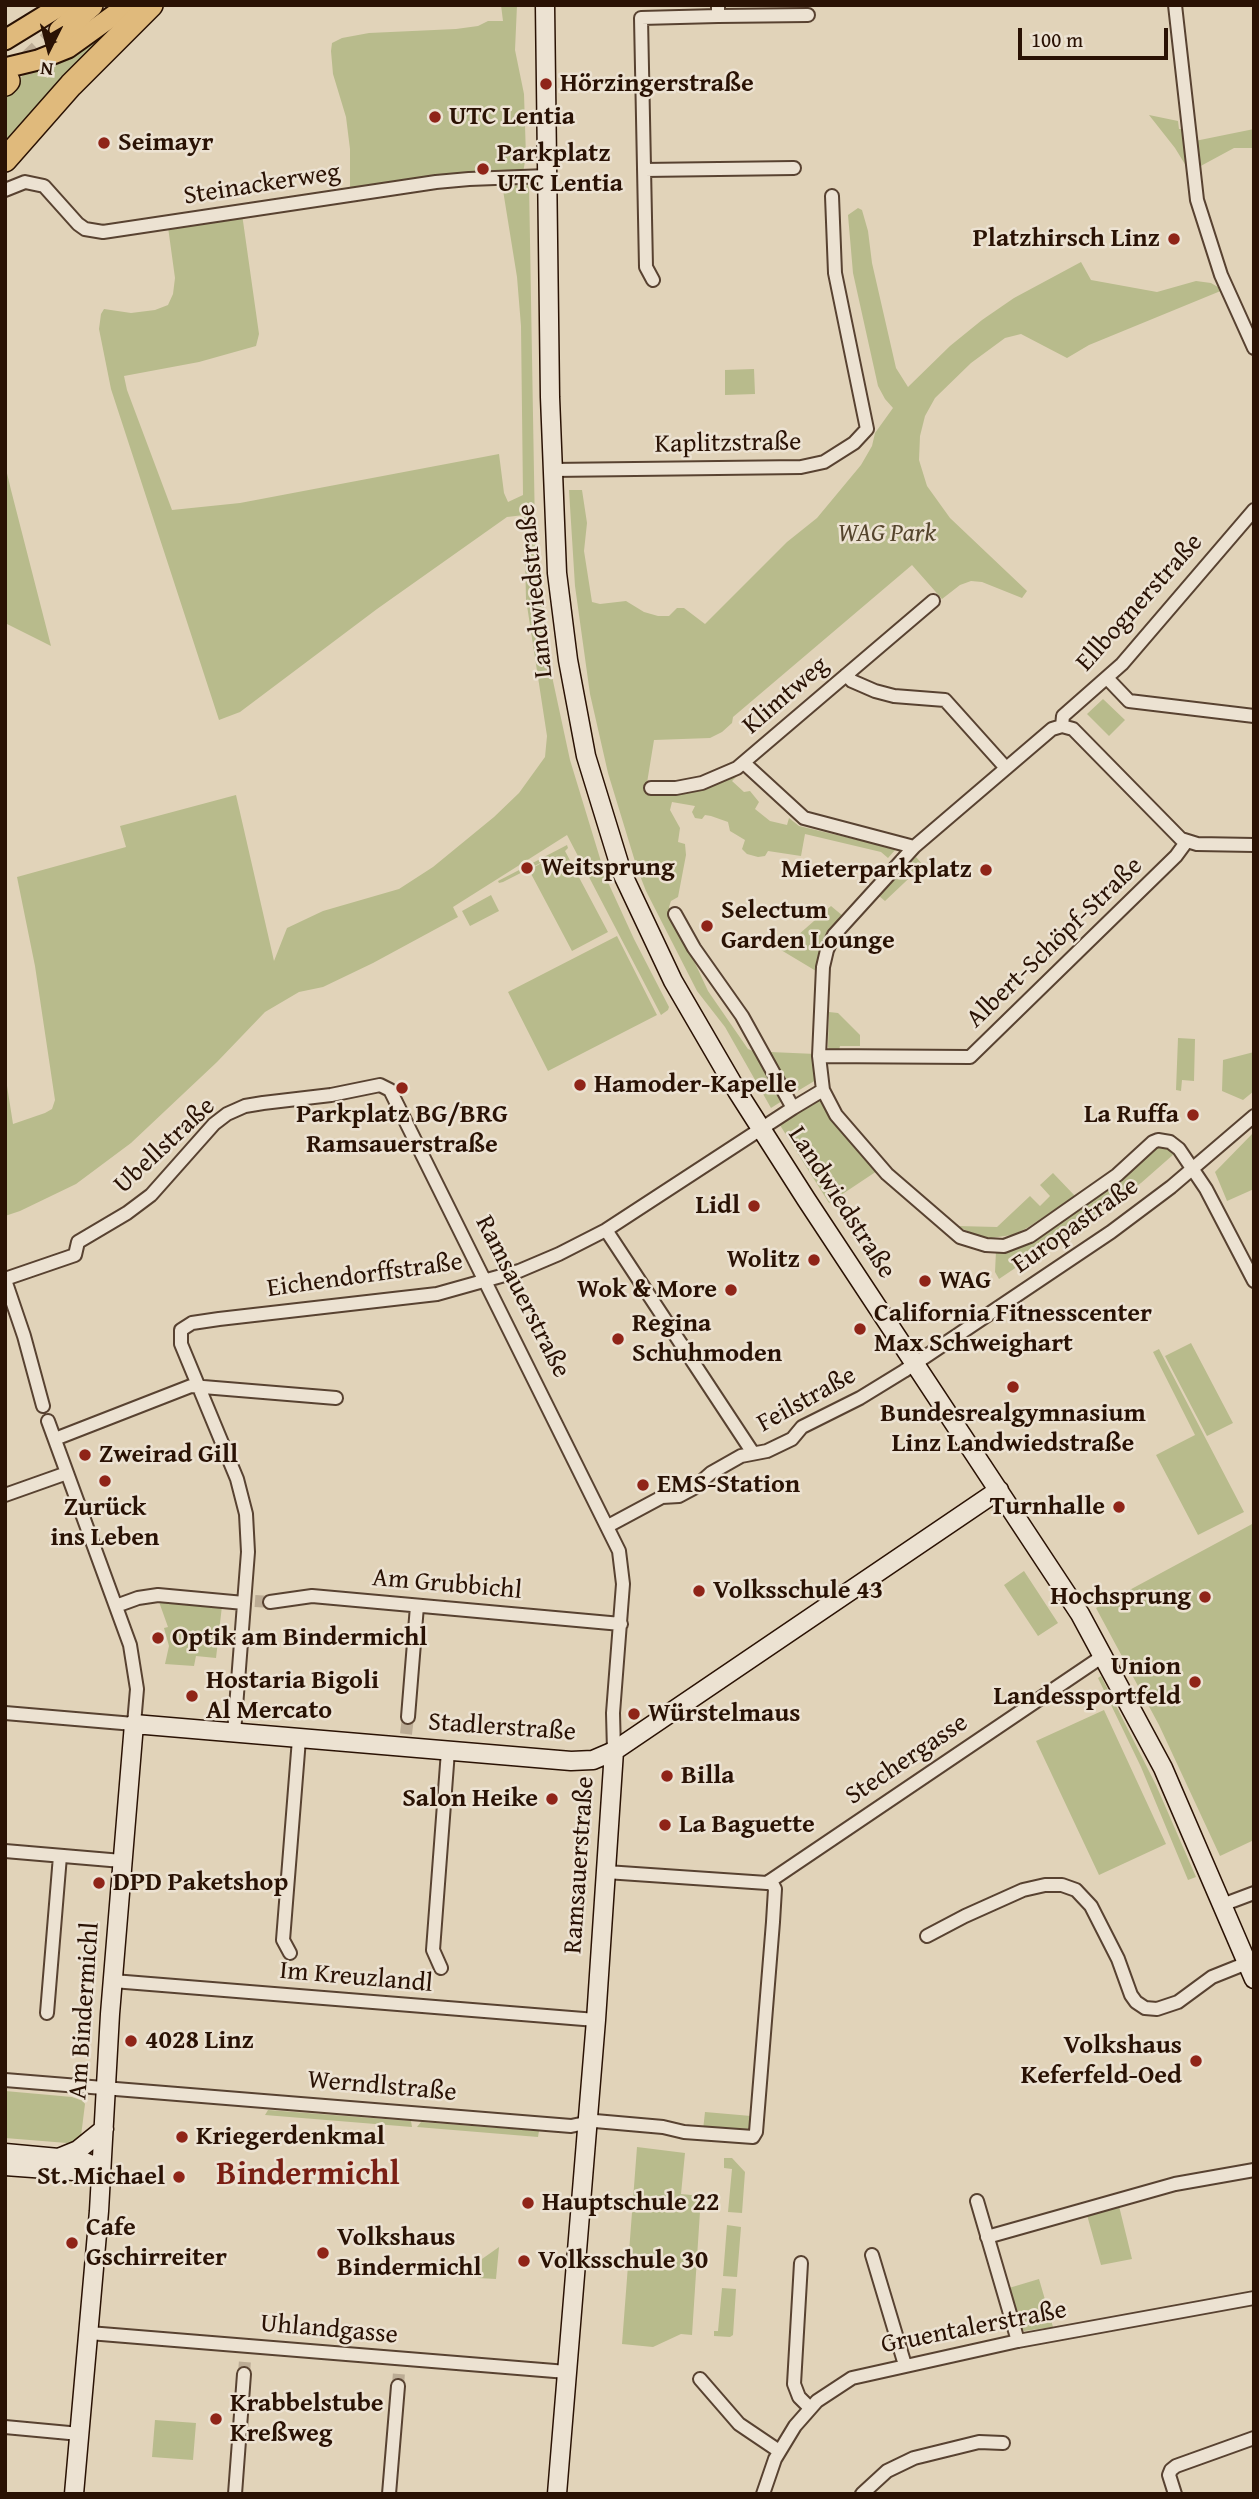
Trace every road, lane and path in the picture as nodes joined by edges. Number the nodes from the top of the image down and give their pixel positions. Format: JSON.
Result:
{"nodes":[{"id":1,"x":62,"y":5,"type":"edge"},
{"id":2,"x":91,"y":5,"type":"edge"},
{"id":3,"x":128,"y":5,"type":"edge"},
{"id":4,"x":151,"y":5,"type":"edge"},
{"id":5,"x":545,"y":5,"type":"edge"},
{"id":6,"x":1175,"y":5,"type":"edge"},
{"id":7,"x":641,"y":11,"type":"edge"},
{"id":8,"x":718,"y":11,"type":"edge"},
{"id":9,"x":808,"y":15,"type":"dead end"},
{"id":10,"x":61,"y":31,"type":"tunnel mouth"},
{"id":11,"x":5,"y":40,"type":"edge"},
{"id":12,"x":6,"y":78,"type":"edge"},
{"id":13,"x":5,"y":160,"type":"edge"},
{"id":14,"x":793,"y":168,"type":"dead end"},
{"id":15,"x":644,"y":170,"type":"junction"},
{"id":16,"x":547,"y":176,"type":"junction"},
{"id":17,"x":5,"y":190,"type":"edge"},
{"id":18,"x":832,"y":196,"type":"dead end"},
{"id":19,"x":653,"y":280,"type":"dead end"},
{"id":20,"x":1254,"y":348,"type":"edge"},
{"id":21,"x":552,"y":470,"type":"junction"},
{"id":22,"x":1254,"y":510,"type":"edge"},
{"id":23,"x":933,"y":601,"type":"dead end"},
{"id":24,"x":846,"y":675,"type":"junction"},
{"id":25,"x":1107,"y":678,"type":"junction"},
{"id":26,"x":1254,"y":716,"type":"edge"},
{"id":27,"x":1062,"y":726,"type":"junction"},
{"id":28,"x":744,"y":763,"type":"junction"},
{"id":29,"x":1006,"y":768,"type":"junction"},
{"id":30,"x":652,"y":788,"type":"dead end"},
{"id":31,"x":1187,"y":841,"type":"junction"},
{"id":32,"x":1254,"y":845,"type":"edge"},
{"id":33,"x":914,"y":847,"type":"junction"},
{"id":34,"x":675,"y":915,"type":"dead end"},
{"id":35,"x":819,"y":1056,"type":"junction"},
{"id":36,"x":385,"y":1086,"type":"joint"},
{"id":37,"x":823,"y":1090,"type":"junction"},
{"id":38,"x":793,"y":1108,"type":"junction"},
{"id":39,"x":1254,"y":1116,"type":"edge"},
{"id":40,"x":761,"y":1129,"type":"junction"},
{"id":41,"x":1192,"y":1169,"type":"junction"},
{"id":42,"x":606,"y":1230,"type":"junction"},
{"id":43,"x":5,"y":1279,"type":"edge"},
{"id":44,"x":1254,"y":1281,"type":"edge"},
{"id":45,"x":484,"y":1282,"type":"junction"},
{"id":46,"x":915,"y":1363,"type":"junction"},
{"id":47,"x":198,"y":1387,"type":"junction"},
{"id":48,"x":337,"y":1398,"type":"dead end"},
{"id":49,"x":43,"y":1406,"type":"dead end"},
{"id":50,"x":48,"y":1421,"type":"dead end"},
{"id":51,"x":55,"y":1439,"type":"junction"},
{"id":52,"x":752,"y":1453,"type":"junction"},
{"id":53,"x":67,"y":1473,"type":"junction"},
{"id":54,"x":999,"y":1490,"type":"junction"},
{"id":55,"x":5,"y":1495,"type":"edge"},
{"id":56,"x":608,"y":1525,"type":"junction"},
{"id":57,"x":248,"y":1601,"type":"junction"},
{"id":58,"x":270,"y":1602,"type":"tunnel mouth"},
{"id":59,"x":116,"y":1606,"type":"junction"},
{"id":60,"x":417,"y":1606,"type":"junction"},
{"id":61,"x":621,"y":1624,"type":"junction"},
{"id":62,"x":1103,"y":1656,"type":"junction"},
{"id":63,"x":5,"y":1713,"type":"edge"},
{"id":64,"x":408,"y":1717,"type":"tunnel mouth"},
{"id":65,"x":134,"y":1724,"type":"junction"},
{"id":66,"x":233,"y":1733,"type":"junction"},
{"id":67,"x":299,"y":1739,"type":"junction"},
{"id":68,"x":448,"y":1751,"type":"junction"},
{"id":69,"x":614,"y":1751,"type":"junction"},
{"id":70,"x":5,"y":1851,"type":"edge"},
{"id":71,"x":60,"y":1856,"type":"junction"},
{"id":72,"x":122,"y":1861,"type":"junction"},
{"id":73,"x":606,"y":1872,"type":"junction"},
{"id":74,"x":771,"y":1881,"type":"junction"},
{"id":75,"x":1254,"y":1893,"type":"edge"},
{"id":76,"x":1222,"y":1905,"type":"junction"},
{"id":77,"x":927,"y":1936,"type":"dead end"},
{"id":78,"x":290,"y":1953,"type":"dead end"},
{"id":79,"x":442,"y":1968,"type":"dead end"},
{"id":80,"x":1250,"y":1971,"type":"edge"},
{"id":81,"x":113,"y":1981,"type":"junction"},
{"id":82,"x":47,"y":2013,"type":"dead end"},
{"id":83,"x":596,"y":2020,"type":"junction"},
{"id":84,"x":5,"y":2080,"type":"edge"},
{"id":85,"x":106,"y":2087,"type":"junction"},
{"id":86,"x":587,"y":2123,"type":"junction"},
{"id":87,"x":104,"y":2129,"type":"junction"},
{"id":88,"x":5,"y":2152,"type":"edge"},
{"id":89,"x":60,"y":2158,"type":"junction"},
{"id":90,"x":5,"y":2166,"type":"edge"},
{"id":91,"x":1254,"y":2170,"type":"edge"},
{"id":92,"x":102,"y":2173,"type":"junction"},
{"id":93,"x":977,"y":2201,"type":"dead end"},
{"id":94,"x":987,"y":2237,"type":"junction"},
{"id":95,"x":872,"y":2255,"type":"dead end"},
{"id":96,"x":801,"y":2263,"type":"dead end"},
{"id":97,"x":1254,"y":2298,"type":"edge"},
{"id":98,"x":89,"y":2333,"type":"junction"},
{"id":99,"x":1018,"y":2341,"type":"junction"},
{"id":100,"x":247,"y":2346,"type":"junction"},
{"id":101,"x":246,"y":2360,"type":"tunnel mouth"},
{"id":102,"x":905,"y":2365,"type":"junction"},
{"id":103,"x":567,"y":2372,"type":"junction"},
{"id":104,"x":244,"y":2375,"type":"tunnel mouth"},
{"id":105,"x":700,"y":2379,"type":"dead end"},
{"id":106,"x":398,"y":2386,"type":"tunnel mouth"},
{"id":107,"x":810,"y":2408,"type":"junction"},
{"id":108,"x":5,"y":2427,"type":"edge"},
{"id":109,"x":80,"y":2434,"type":"junction"},
{"id":110,"x":1254,"y":2438,"type":"edge"},
{"id":111,"x":1003,"y":2444,"type":"dead end"},
{"id":112,"x":779,"y":2451,"type":"junction"},
{"id":113,"x":74,"y":2494,"type":"edge"},
{"id":114,"x":235,"y":2494,"type":"edge"},
{"id":115,"x":389,"y":2494,"type":"edge"},
{"id":116,"x":557,"y":2494,"type":"edge"},
{"id":117,"x":763,"y":2494,"type":"edge"},
{"id":118,"x":862,"y":2494,"type":"edge"},
{"id":119,"x":1175,"y":2494,"type":"edge"}],
"edges":[{"from":1,"to":11,"type":"main road"},
{"from":2,"to":10,"type":"highway"},
{"from":3,"to":12,"type":"main road"},
{"from":4,"to":13,"type":"highway"},
{"from":5,"to":16,"type":"main road","name":"Landwiedstraße"},
{"from":6,"to":20,"type":"street"},
{"from":7,"to":8,"type":"street"},
{"from":7,"to":15,"type":"street"},
{"from":8,"to":9,"type":"street"},
{"from":14,"to":15,"type":"street"},
{"from":15,"to":19,"type":"street"},
{"from":16,"to":17,"type":"street","name":"Steinackerweg"},
{"from":16,"to":21,"type":"main road","name":"Landwiedstraße"},
{"from":18,"to":21,"type":"street","name":"Kaplitzstraße"},
{"from":21,"to":40,"type":"main road","name":"Landwiedstraße"},
{"from":22,"to":25,"type":"street","name":"Ellbognerstraße"},
{"from":23,"to":24,"type":"street","name":"Klimtweg"},
{"from":24,"to":28,"type":"street","name":"Klimtweg"},
{"from":24,"to":29,"type":"street"},
{"from":25,"to":26,"type":"street"},
{"from":25,"to":27,"type":"street","name":"Ellbognerstraße"},
{"from":27,"to":29,"type":"street"},
{"from":27,"to":31,"type":"street"},
{"from":28,"to":30,"type":"street","name":"Klimtweg"},
{"from":28,"to":33,"type":"street"},
{"from":29,"to":33,"type":"street"},
{"from":31,"to":32,"type":"street"},
{"from":31,"to":35,"type":"street","name":"Albert-Schöpf-Straße"},
{"from":33,"to":35,"type":"street"},
{"from":34,"to":38,"type":"street","name":"Landwiedstraße"},
{"from":35,"to":37,"type":"street"},
{"from":36,"to":43,"type":"street","name":"Ubellstraße"},
{"from":36,"to":45,"type":"street","name":"Ramsauerstraße"},
{"from":37,"to":38,"type":"street"},
{"from":37,"to":41,"type":"street"},
{"from":38,"to":40,"type":"street","name":"Landwiedstraße"},
{"from":39,"to":41,"type":"street","name":"Europastraße"},
{"from":40,"to":42,"type":"street","name":"Eichendorffstraße"},
{"from":40,"to":46,"type":"main road","name":"Landwiedstraße"},
{"from":41,"to":44,"type":"street"},
{"from":41,"to":46,"type":"street","name":"Europastraße"},
{"from":42,"to":45,"type":"street","name":"Eichendorffstraße"},
{"from":42,"to":52,"type":"street"},
{"from":43,"to":49,"type":"street"},
{"from":45,"to":47,"type":"street","name":"Eichendorffstraße"},
{"from":45,"to":56,"type":"street","name":"Ramsauerstraße"},
{"from":46,"to":52,"type":"street","name":"Feilstraße"},
{"from":46,"to":54,"type":"main road","name":"Landwiedstraße"},
{"from":47,"to":48,"type":"street"},
{"from":47,"to":51,"type":"street"},
{"from":47,"to":57,"type":"street"},
{"from":50,"to":51,"type":"street","name":"Am Bindermichl"},
{"from":51,"to":53,"type":"street","name":"Am Bindermichl"},
{"from":52,"to":56,"type":"street","name":"Feilstraße"},
{"from":53,"to":55,"type":"street"},
{"from":53,"to":59,"type":"street","name":"Am Bindermichl"},
{"from":54,"to":62,"type":"main road","name":"Landwiedstraße"},
{"from":54,"to":69,"type":"main road","name":"Stadlerstraße"},
{"from":56,"to":61,"type":"street","name":"Ramsauerstraße"},
{"from":57,"to":59,"type":"street"},
{"from":57,"to":66,"type":"street"},
{"from":58,"to":60,"type":"street","name":"Am Grubbichl"},
{"from":59,"to":65,"type":"street","name":"Am Bindermichl"},
{"from":60,"to":61,"type":"street","name":"Am Grubbichl"},
{"from":60,"to":64,"type":"street"},
{"from":61,"to":69,"type":"street","name":"Ramsauerstraße"},
{"from":62,"to":74,"type":"street","name":"Stechergasse"},
{"from":62,"to":76,"type":"main road","name":"Landwiedstraße"},
{"from":63,"to":65,"type":"street","name":"Stadlerstraße"},
{"from":65,"to":66,"type":"main road","name":"Stadlerstraße"},
{"from":65,"to":72,"type":"main road","name":"Am Bindermichl"},
{"from":66,"to":67,"type":"main road","name":"Stadlerstraße"},
{"from":67,"to":68,"type":"main road","name":"Stadlerstraße"},
{"from":67,"to":78,"type":"street"},
{"from":68,"to":69,"type":"main road","name":"Stadlerstraße"},
{"from":68,"to":79,"type":"street"},
{"from":69,"to":73,"type":"main road","name":"Ramsauerstraße"},
{"from":70,"to":71,"type":"street"},
{"from":71,"to":72,"type":"street"},
{"from":71,"to":82,"type":"street"},
{"from":72,"to":81,"type":"main road","name":"Am Bindermichl"},
{"from":73,"to":74,"type":"street"},
{"from":73,"to":83,"type":"main road","name":"Ramsauerstraße"},
{"from":74,"to":86,"type":"street","name":"Werndlstraße"},
{"from":75,"to":76,"type":"street"},
{"from":76,"to":80,"type":"main road","name":"Landwiedstraße"},
{"from":77,"to":80,"type":"street","name":"Landwiedstraße"},
{"from":81,"to":83,"type":"street","name":"Im Kreuzlandl"},
{"from":81,"to":85,"type":"main road","name":"Am Bindermichl"},
{"from":83,"to":86,"type":"main road","name":"Ramsauerstraße"},
{"from":84,"to":85,"type":"street","name":"Werndlstraße"},
{"from":85,"to":86,"type":"street","name":"Werndlstraße"},
{"from":85,"to":87,"type":"main road","name":"Am Bindermichl"},
{"from":86,"to":103,"type":"main road","name":"Ramsauerstraße"},
{"from":87,"to":89,"type":"main road"},
{"from":87,"to":92,"type":"main road","name":"Am Bindermichl"},
{"from":88,"to":89,"type":"main road"},
{"from":89,"to":92,"type":"main road"},
{"from":90,"to":92,"type":"main road"},
{"from":91,"to":94,"type":"street"},
{"from":92,"to":98,"type":"main road","name":"Am Bindermichl"},
{"from":93,"to":94,"type":"street"},
{"from":94,"to":99,"type":"street"},
{"from":95,"to":102,"type":"street"},
{"from":96,"to":107,"type":"street"},
{"from":97,"to":99,"type":"street","name":"Gruentalerstraße"},
{"from":98,"to":100,"type":"street","name":"Uhlandgasse"},
{"from":98,"to":109,"type":"main road","name":"Am Bindermichl"},
{"from":99,"to":102,"type":"street","name":"Gruentalerstraße"},
{"from":100,"to":101,"type":"street"},
{"from":100,"to":103,"type":"street","name":"Uhlandgasse"},
{"from":102,"to":107,"type":"street","name":"Gruentalerstraße"},
{"from":103,"to":116,"type":"main road","name":"Ramsauerstraße"},
{"from":104,"to":114,"type":"street"},
{"from":105,"to":112,"type":"street"},
{"from":106,"to":115,"type":"street"},
{"from":107,"to":112,"type":"street","name":"Gruentalerstraße"},
{"from":108,"to":109,"type":"street"},
{"from":109,"to":113,"type":"main road","name":"Am Bindermichl"},
{"from":110,"to":119,"type":"street"},
{"from":111,"to":118,"type":"street"},
{"from":112,"to":117,"type":"street","name":"Gruentalerstraße"}]}
